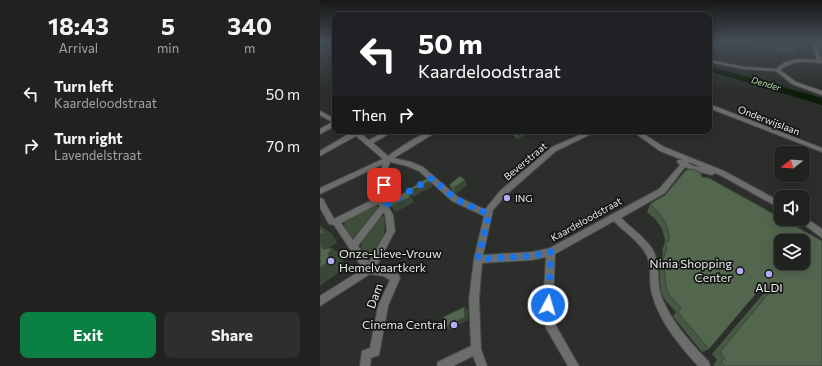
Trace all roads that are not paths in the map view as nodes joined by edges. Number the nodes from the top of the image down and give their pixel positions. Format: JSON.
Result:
{"nodes":[{"id":1,"x":712,"y":62,"type":"edge"},
{"id":2,"x":821,"y":62,"type":"edge"},
{"id":3,"x":777,"y":70,"type":"junction"},
{"id":4,"x":822,"y":93,"type":"edge"},
{"id":5,"x":712,"y":107,"type":"edge"},
{"id":6,"x":320,"y":113,"type":"edge"},
{"id":7,"x":332,"y":120,"type":"edge"},
{"id":8,"x":332,"y":124,"type":"edge"},
{"id":9,"x":320,"y":132,"type":"edge"},
{"id":10,"x":352,"y":134,"type":"edge"},
{"id":11,"x":361,"y":134,"type":"edge"},
{"id":12,"x":385,"y":134,"type":"edge"},
{"id":13,"x":430,"y":134,"type":"edge"},
{"id":14,"x":582,"y":134,"type":"edge"},
{"id":15,"x":640,"y":134,"type":"edge"},
{"id":16,"x":370,"y":142,"type":"junction"},
{"id":17,"x":822,"y":150,"type":"edge"},
{"id":18,"x":320,"y":154,"type":"edge"},
{"id":19,"x":388,"y":159,"type":"junction"},
{"id":20,"x":685,"y":162,"type":"junction"},
{"id":21,"x":320,"y":191,"type":"edge"},
{"id":22,"x":320,"y":201,"type":"edge"},
{"id":23,"x":774,"y":202,"type":"edge"},
{"id":24,"x":386,"y":205,"type":"junction"},
{"id":25,"x":489,"y":214,"type":"junction"},
{"id":26,"x":615,"y":217,"type":"junction"},
{"id":27,"x":336,"y":222,"type":"junction"},
{"id":28,"x":353,"y":246,"type":"junction"},
{"id":29,"x":551,"y":252,"type":"junction"},
{"id":30,"x":478,"y":259,"type":"junction"},
{"id":31,"x":369,"y":270,"type":"junction"},
{"id":32,"x":320,"y":301,"type":"edge"},
{"id":33,"x":476,"y":349,"type":"junction"},
{"id":34,"x":365,"y":366,"type":"edge"},
{"id":35,"x":442,"y":366,"type":"edge"},
{"id":36,"x":482,"y":366,"type":"edge"},
{"id":37,"x":574,"y":366,"type":"edge"},
{"id":38,"x":705,"y":366,"type":"edge"}],
"edges":[{"from":1,"to":3,"type":"street"},
{"from":2,"to":3,"type":"street"},
{"from":3,"to":4,"type":"street"},
{"from":5,"to":17,"type":"street","name":"Onderwijslaan"},
{"from":6,"to":7,"type":"street"},
{"from":8,"to":9,"type":"street"},
{"from":10,"to":18,"type":"street"},
{"from":11,"to":16,"type":"street"},
{"from":12,"to":16,"type":"street"},
{"from":13,"to":19,"type":"street"},
{"from":14,"to":25,"type":"street","name":"Beverstraat"},
{"from":15,"to":20,"type":"street"},
{"from":16,"to":19,"type":"street"},
{"from":19,"to":21,"type":"street"},
{"from":19,"to":24,"type":"street"},
{"from":19,"to":25,"type":"street"},
{"from":20,"to":23,"type":"street"},
{"from":20,"to":26,"type":"street","name":"Kaardeloodstraat"},
{"from":22,"to":27,"type":"street"},
{"from":24,"to":27,"type":"street"},
{"from":24,"to":28,"type":"street"},
{"from":24,"to":31,"type":"street"},
{"from":25,"to":30,"type":"street","name":"Beverstraat"},
{"from":26,"to":29,"type":"street","name":"Kaardeloodstraat"},
{"from":26,"to":38,"type":"street"},
{"from":27,"to":28,"type":"street"},
{"from":28,"to":31,"type":"street"},
{"from":29,"to":30,"type":"street","name":"Kaardeloodstraat"},
{"from":29,"to":37,"type":"street"},
{"from":30,"to":33,"type":"street","name":"Beverstraat"},
{"from":31,"to":32,"type":"street"},
{"from":31,"to":34,"type":"street","name":"Dam"},
{"from":33,"to":35,"type":"street"},
{"from":33,"to":36,"type":"street","name":"Beverstraat"}]}
